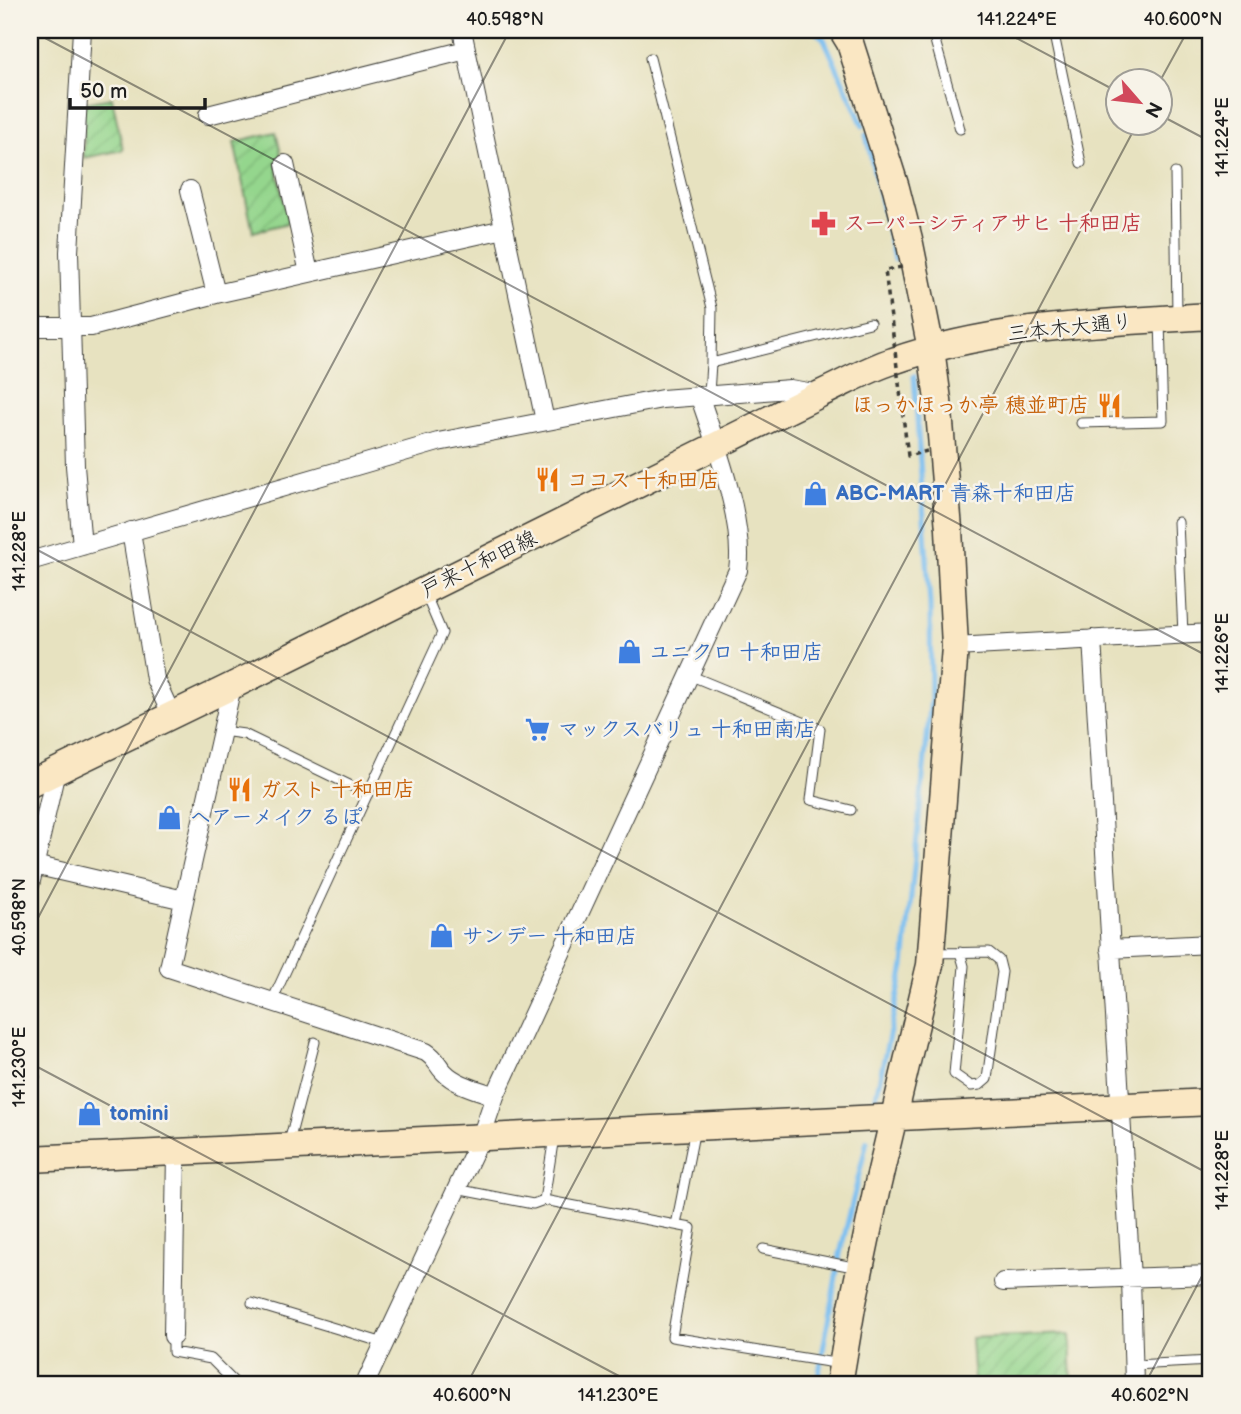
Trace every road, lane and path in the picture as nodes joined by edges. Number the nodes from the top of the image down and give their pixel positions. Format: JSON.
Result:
{"nodes":[{"id":1,"x":82,"y":30,"type":"edge"},
{"id":2,"x":462,"y":30,"type":"edge"},
{"id":3,"x":842,"y":30,"type":"edge"},
{"id":4,"x":932,"y":30,"type":"edge"},
{"id":5,"x":1053,"y":30,"type":"edge"},
{"id":6,"x":466,"y":50,"type":"junction"},
{"id":7,"x":650,"y":58,"type":"dead end"},
{"id":8,"x":208,"y":115,"type":"dead end"},
{"id":9,"x":960,"y":129,"type":"dead end"},
{"id":10,"x":1081,"y":163,"type":"dead end"},
{"id":11,"x":285,"y":164,"type":"dead end"},
{"id":12,"x":1175,"y":173,"type":"dead end"},
{"id":13,"x":190,"y":190,"type":"dead end"},
{"id":14,"x":504,"y":229,"type":"junction"},
{"id":15,"x":902,"y":267,"type":"dead end"},
{"id":16,"x":309,"y":273,"type":"junction"},
{"id":17,"x":216,"y":294,"type":"junction"},
{"id":18,"x":1211,"y":316,"type":"edge"},
{"id":19,"x":1169,"y":319,"type":"junction"},
{"id":20,"x":870,"y":323,"type":"dead end"},
{"id":21,"x":30,"y":327,"type":"edge"},
{"id":22,"x":71,"y":327,"type":"junction"},
{"id":23,"x":931,"y":349,"type":"junction"},
{"id":24,"x":711,"y":363,"type":"junction"},
{"id":25,"x":820,"y":394,"type":"junction"},
{"id":26,"x":704,"y":395,"type":"junction"},
{"id":27,"x":545,"y":421,"type":"junction"},
{"id":28,"x":1081,"y":423,"type":"dead end"},
{"id":29,"x":716,"y":447,"type":"junction"},
{"id":30,"x":927,"y":451,"type":"dead end"},
{"id":31,"x":1178,"y":522,"type":"dead end"},
{"id":32,"x":131,"y":531,"type":"junction"},
{"id":33,"x":82,"y":547,"type":"junction"},
{"id":34,"x":30,"y":561,"type":"edge"},
{"id":35,"x":425,"y":591,"type":"junction"},
{"id":36,"x":1211,"y":633,"type":"edge"},
{"id":37,"x":1183,"y":634,"type":"junction"},
{"id":38,"x":1092,"y":639,"type":"junction"},
{"id":39,"x":955,"y":647,"type":"junction"},
{"id":40,"x":689,"y":675,"type":"junction"},
{"id":41,"x":232,"y":686,"type":"junction"},
{"id":42,"x":171,"y":714,"type":"junction"},
{"id":43,"x":222,"y":731,"type":"junction"},
{"id":44,"x":56,"y":771,"type":"junction"},
{"id":45,"x":30,"y":784,"type":"edge"},
{"id":46,"x":368,"y":794,"type":"junction"},
{"id":47,"x":851,"y":810,"type":"dead end"},
{"id":48,"x":34,"y":865,"type":"junction"},
{"id":49,"x":30,"y":885,"type":"edge"},
{"id":50,"x":184,"y":900,"type":"junction"},
{"id":51,"x":1211,"y":944,"type":"edge"},
{"id":52,"x":1111,"y":949,"type":"junction"},
{"id":53,"x":931,"y":953,"type":"junction"},
{"id":54,"x":960,"y":953,"type":"junction"},
{"id":55,"x":272,"y":1002,"type":"junction"},
{"id":56,"x":315,"y":1042,"type":"dead end"},
{"id":57,"x":35,"y":1077,"type":"dead end"},
{"id":58,"x":30,"y":1089,"type":"edge"},
{"id":59,"x":495,"y":1096,"type":"junction"},
{"id":60,"x":1211,"y":1102,"type":"edge"},
{"id":61,"x":1121,"y":1106,"type":"junction"},
{"id":62,"x":895,"y":1118,"type":"junction"},
{"id":63,"x":695,"y":1127,"type":"junction"},
{"id":64,"x":555,"y":1134,"type":"junction"},
{"id":65,"x":481,"y":1137,"type":"junction"},
{"id":66,"x":288,"y":1147,"type":"junction"},
{"id":67,"x":176,"y":1153,"type":"junction"},
{"id":68,"x":30,"y":1159,"type":"edge"},
{"id":69,"x":456,"y":1189,"type":"junction"},
{"id":70,"x":544,"y":1200,"type":"junction"},
{"id":71,"x":676,"y":1226,"type":"junction"},
{"id":72,"x":763,"y":1249,"type":"dead end"},
{"id":73,"x":853,"y":1267,"type":"junction"},
{"id":74,"x":1211,"y":1275,"type":"edge"},
{"id":75,"x":1132,"y":1278,"type":"junction"},
{"id":76,"x":1003,"y":1282,"type":"dead end"},
{"id":77,"x":252,"y":1303,"type":"dead end"},
{"id":78,"x":173,"y":1336,"type":"joint"},
{"id":79,"x":384,"y":1343,"type":"junction"},
{"id":80,"x":1211,"y":1361,"type":"edge"},
{"id":81,"x":1134,"y":1365,"type":"junction"},
{"id":82,"x":837,"y":1370,"type":"edge"},
{"id":83,"x":236,"y":1384,"type":"edge"},
{"id":84,"x":365,"y":1384,"type":"edge"},
{"id":85,"x":1134,"y":1384,"type":"edge"}],
"edges":[{"from":1,"to":22,"type":"street"},
{"from":2,"to":6,"type":"street"},
{"from":3,"to":23,"type":"street"},
{"from":4,"to":9,"type":"lane"},
{"from":5,"to":10,"type":"lane"},
{"from":6,"to":8,"type":"street"},
{"from":6,"to":14,"type":"street"},
{"from":7,"to":24,"type":"lane"},
{"from":11,"to":16,"type":"street"},
{"from":12,"to":19,"type":"lane"},
{"from":13,"to":17,"type":"street"},
{"from":14,"to":16,"type":"street"},
{"from":14,"to":27,"type":"street"},
{"from":15,"to":30,"type":"path","bridge":true},
{"from":16,"to":17,"type":"street"},
{"from":17,"to":22,"type":"street"},
{"from":18,"to":19,"type":"street","name":"三本木大通り"},
{"from":19,"to":23,"type":"street","name":"三本木大通り"},
{"from":19,"to":28,"type":"lane"},
{"from":20,"to":24,"type":"lane"},
{"from":21,"to":22,"type":"street"},
{"from":22,"to":33,"type":"street"},
{"from":23,"to":25,"type":"street","name":"戸来十和田線"},
{"from":23,"to":39,"type":"street"},
{"from":24,"to":26,"type":"lane"},
{"from":25,"to":26,"type":"street"},
{"from":25,"to":29,"type":"street","name":"戸来十和田線"},
{"from":26,"to":27,"type":"street"},
{"from":26,"to":29,"type":"street"},
{"from":27,"to":32,"type":"street"},
{"from":29,"to":35,"type":"street","name":"戸来十和田線"},
{"from":29,"to":40,"type":"street"},
{"from":31,"to":37,"type":"lane"},
{"from":32,"to":33,"type":"street"},
{"from":32,"to":42,"type":"street"},
{"from":33,"to":34,"type":"street"},
{"from":35,"to":41,"type":"street","name":"戸来十和田線"},
{"from":35,"to":46,"type":"lane"},
{"from":36,"to":37,"type":"street"},
{"from":37,"to":38,"type":"street"},
{"from":38,"to":39,"type":"street"},
{"from":38,"to":52,"type":"street"},
{"from":39,"to":53,"type":"street"},
{"from":40,"to":47,"type":"lane"},
{"from":40,"to":59,"type":"street"},
{"from":41,"to":42,"type":"street","name":"戸来十和田線"},
{"from":41,"to":43,"type":"street"},
{"from":42,"to":44,"type":"street","name":"戸来十和田線"},
{"from":43,"to":46,"type":"lane"},
{"from":43,"to":50,"type":"street"},
{"from":44,"to":45,"type":"street","name":"戸来十和田線"},
{"from":44,"to":48,"type":"street"},
{"from":46,"to":55,"type":"lane"},
{"from":48,"to":49,"type":"street"},
{"from":48,"to":50,"type":"street"},
{"from":50,"to":55,"type":"street"},
{"from":51,"to":52,"type":"street"},
{"from":52,"to":61,"type":"street"},
{"from":53,"to":54,"type":"lane"},
{"from":53,"to":62,"type":"street"},
{"from":54,"to":54,"type":"lane"},
{"from":55,"to":59,"type":"street"},
{"from":56,"to":66,"type":"lane"},
{"from":57,"to":58,"type":"lane"},
{"from":59,"to":65,"type":"street"},
{"from":60,"to":61,"type":"street"},
{"from":61,"to":62,"type":"street"},
{"from":61,"to":75,"type":"street"},
{"from":62,"to":63,"type":"street"},
{"from":62,"to":73,"type":"street"},
{"from":63,"to":64,"type":"street"},
{"from":63,"to":71,"type":"lane"},
{"from":64,"to":65,"type":"street"},
{"from":64,"to":70,"type":"lane"},
{"from":65,"to":66,"type":"street"},
{"from":65,"to":69,"type":"street"},
{"from":66,"to":67,"type":"street"},
{"from":67,"to":68,"type":"street"},
{"from":67,"to":78,"type":"street"},
{"from":69,"to":70,"type":"lane"},
{"from":69,"to":79,"type":"street"},
{"from":70,"to":71,"type":"lane"},
{"from":71,"to":82,"type":"lane"},
{"from":72,"to":73,"type":"lane"},
{"from":73,"to":82,"type":"street"},
{"from":74,"to":75,"type":"street"},
{"from":75,"to":76,"type":"street"},
{"from":75,"to":81,"type":"street"},
{"from":77,"to":79,"type":"lane"},
{"from":78,"to":83,"type":"lane"},
{"from":79,"to":84,"type":"street"},
{"from":80,"to":81,"type":"lane"},
{"from":81,"to":85,"type":"street"}]}
